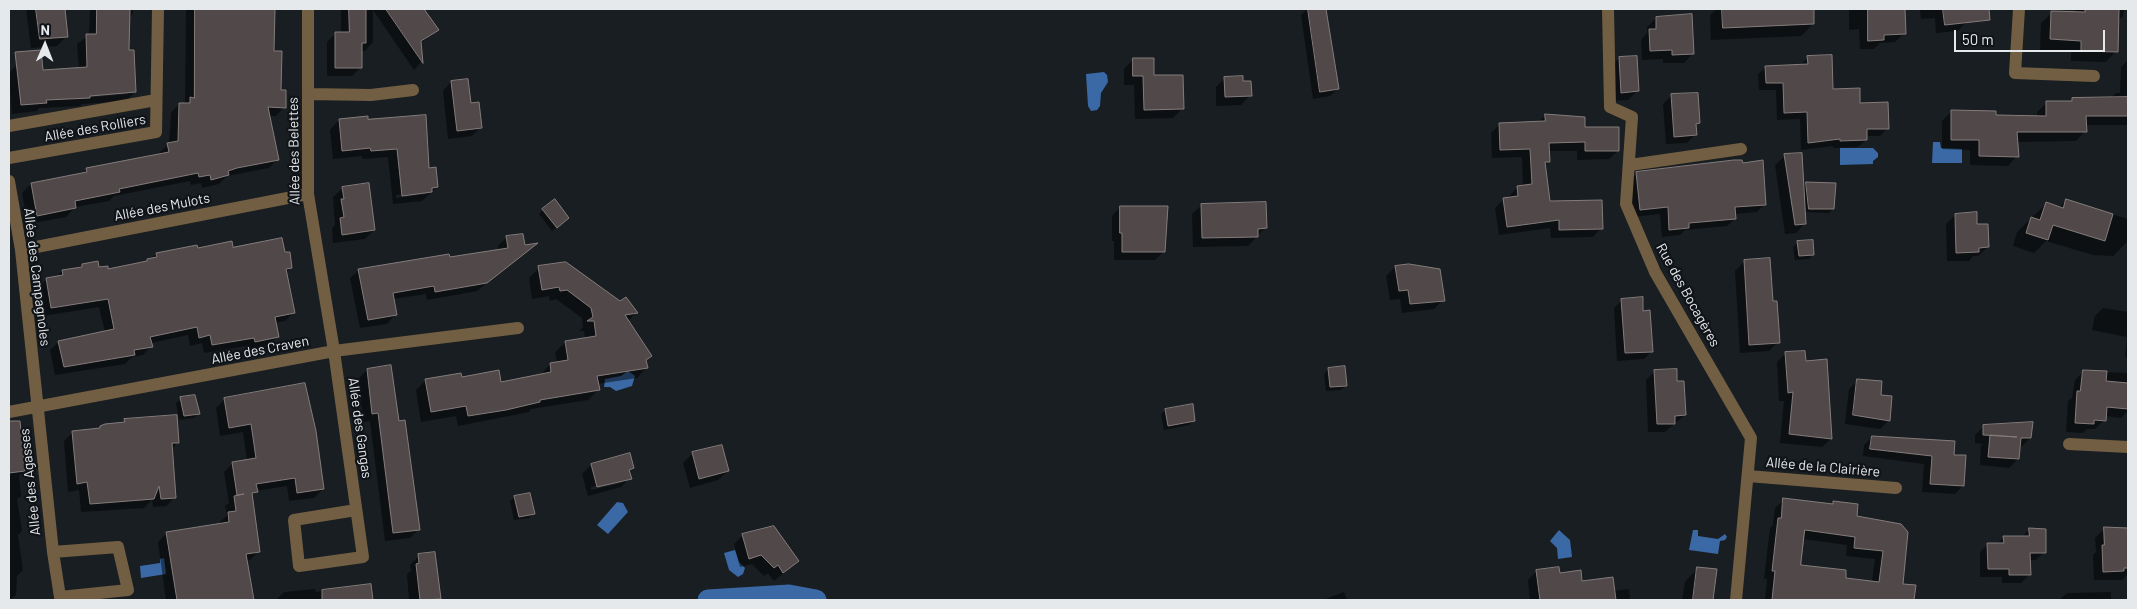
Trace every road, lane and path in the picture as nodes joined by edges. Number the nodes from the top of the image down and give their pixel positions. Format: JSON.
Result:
{"nodes":[{"id":1,"x":158,"y":9,"type":"edge"},
{"id":2,"x":308,"y":9,"type":"edge"},
{"id":3,"x":1608,"y":9,"type":"edge"},
{"id":4,"x":2019,"y":9,"type":"edge"},
{"id":5,"x":2094,"y":76,"type":"dead end"},
{"id":6,"x":412,"y":90,"type":"dead end"},
{"id":7,"x":308,"y":94,"type":"junction"},
{"id":8,"x":156,"y":100,"type":"junction"},
{"id":9,"x":9,"y":126,"type":"edge"},
{"id":10,"x":1741,"y":149,"type":"dead end"},
{"id":11,"x":9,"y":158,"type":"edge"},
{"id":12,"x":1630,"y":165,"type":"junction"},
{"id":13,"x":9,"y":181,"type":"edge"},
{"id":14,"x":308,"y":194,"type":"junction"},
{"id":15,"x":21,"y":250,"type":"junction"},
{"id":16,"x":518,"y":328,"type":"dead end"},
{"id":17,"x":334,"y":351,"type":"junction"},
{"id":18,"x":37,"y":408,"type":"junction"},
{"id":19,"x":9,"y":412,"type":"edge"},
{"id":20,"x":2069,"y":444,"type":"dead end"},
{"id":21,"x":2128,"y":447,"type":"edge"},
{"id":22,"x":1748,"y":476,"type":"junction"},
{"id":23,"x":1896,"y":488,"type":"dead end"},
{"id":24,"x":356,"y":510,"type":"junction"},
{"id":25,"x":52,"y":552,"type":"junction"},
{"id":26,"x":1736,"y":600,"type":"edge"}],
"edges":[{"from":1,"to":8,"type":"street","name":"Allée des Rolliers"},
{"from":2,"to":7,"type":"street","name":"Allée des Belettes"},
{"from":3,"to":12,"type":"street","name":"Rue des Bocagères"},
{"from":4,"to":5,"type":"street"},
{"from":6,"to":7,"type":"street"},
{"from":7,"to":14,"type":"street","name":"Allée des Belettes"},
{"from":8,"to":9,"type":"street","name":"Allée des Rolliers"},
{"from":8,"to":11,"type":"street","name":"Allée des Rolliers"},
{"from":10,"to":12,"type":"street"},
{"from":12,"to":22,"type":"street","name":"Rue des Bocagères"},
{"from":13,"to":15,"type":"street","name":"Allée des Campagnoles"},
{"from":14,"to":15,"type":"street","name":"Allée des Mulots"},
{"from":14,"to":17,"type":"street","name":"Allée des Belettes"},
{"from":15,"to":18,"type":"street","name":"Allée des Campagnoles"},
{"from":16,"to":17,"type":"street","name":"Allée des Craven"},
{"from":17,"to":18,"type":"street","name":"Allée des Craven"},
{"from":17,"to":24,"type":"street","name":"Allée des Gangas"},
{"from":18,"to":19,"type":"street","name":"Allée des Craven"},
{"from":18,"to":25,"type":"street","name":"Allée des Agasses"},
{"from":20,"to":21,"type":"street"},
{"from":22,"to":23,"type":"street","name":"Allée de la Clairière"},
{"from":22,"to":26,"type":"street","name":"Rue des Bocagères"},
{"from":24,"to":24,"type":"street","name":"Allée des Gangas"},
{"from":25,"to":25,"type":"street","name":"Allée des Agasses"}]}
